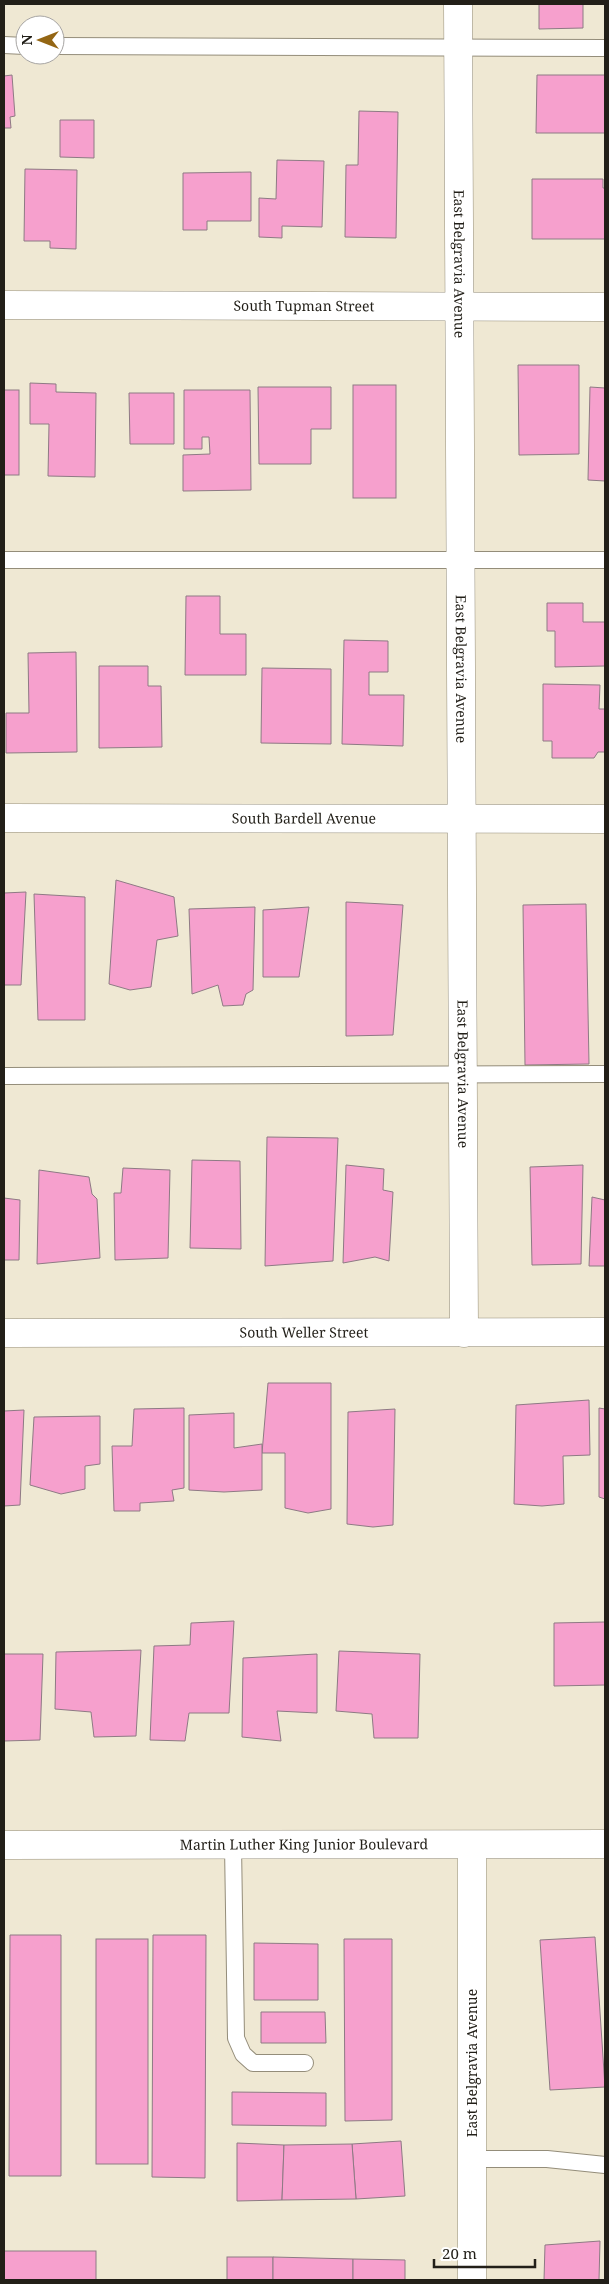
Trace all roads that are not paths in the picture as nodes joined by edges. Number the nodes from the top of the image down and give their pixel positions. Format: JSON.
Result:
{"nodes":[{"id":1,"x":458,"y":4,"type":"edge"},
{"id":2,"x":65,"y":46,"type":"edge"},
{"id":3,"x":605,"y":48,"type":"edge"},
{"id":4,"x":458,"y":49,"type":"junction"},
{"id":5,"x":4,"y":305,"type":"edge"},
{"id":6,"x":605,"y":306,"type":"edge"},
{"id":7,"x":459,"y":307,"type":"junction"},
{"id":8,"x":4,"y":560,"type":"edge"},
{"id":9,"x":605,"y":560,"type":"edge"},
{"id":10,"x":460,"y":561,"type":"junction"},
{"id":11,"x":4,"y":818,"type":"edge"},
{"id":12,"x":605,"y":819,"type":"edge"},
{"id":13,"x":462,"y":820,"type":"junction"},
{"id":14,"x":463,"y":1074,"type":"junction"},
{"id":15,"x":605,"y":1074,"type":"edge"},
{"id":16,"x":4,"y":1076,"type":"edge"},
{"id":17,"x":605,"y":1332,"type":"edge"},
{"id":18,"x":4,"y":1333,"type":"edge"},
{"id":19,"x":464,"y":1333,"type":"junction"},
{"id":20,"x":605,"y":1844,"type":"edge"},
{"id":21,"x":233,"y":1845,"type":"junction"},
{"id":22,"x":472,"y":1845,"type":"junction"},
{"id":23,"x":4,"y":1846,"type":"edge"},
{"id":24,"x":305,"y":2062,"type":"dead end"},
{"id":25,"x":472,"y":2159,"type":"junction"},
{"id":26,"x":605,"y":2165,"type":"edge"},
{"id":27,"x":472,"y":2280,"type":"edge"}],
"edges":[{"from":1,"to":4,"type":"street","name":"East Belgravia Avenue"},
{"from":2,"to":4,"type":"lane"},
{"from":3,"to":4,"type":"lane"},
{"from":4,"to":7,"type":"street","name":"East Belgravia Avenue"},
{"from":5,"to":7,"type":"street","name":"South Tupman Street"},
{"from":6,"to":7,"type":"street","name":"South Tupman Street"},
{"from":7,"to":10,"type":"street","name":"East Belgravia Avenue"},
{"from":8,"to":10,"type":"lane"},
{"from":9,"to":10,"type":"lane"},
{"from":10,"to":13,"type":"street","name":"East Belgravia Avenue"},
{"from":11,"to":13,"type":"street","name":"South Bardell Avenue"},
{"from":12,"to":13,"type":"street","name":"South Bardell Avenue"},
{"from":13,"to":14,"type":"street","name":"East Belgravia Avenue"},
{"from":14,"to":15,"type":"lane"},
{"from":14,"to":16,"type":"lane"},
{"from":14,"to":19,"type":"street","name":"East Belgravia Avenue"},
{"from":17,"to":19,"type":"street","name":"South Weller Street"},
{"from":18,"to":19,"type":"street","name":"South Weller Street"},
{"from":20,"to":22,"type":"street","name":"Martin Luther King Junior Boulevard"},
{"from":21,"to":22,"type":"street","name":"Martin Luther King Junior Boulevard"},
{"from":21,"to":23,"type":"street","name":"Martin Luther King Junior Boulevard"},
{"from":21,"to":24,"type":"lane"},
{"from":22,"to":25,"type":"street","name":"East Belgravia Avenue"},
{"from":25,"to":26,"type":"lane"},
{"from":25,"to":27,"type":"street","name":"East Belgravia Avenue"}]}
